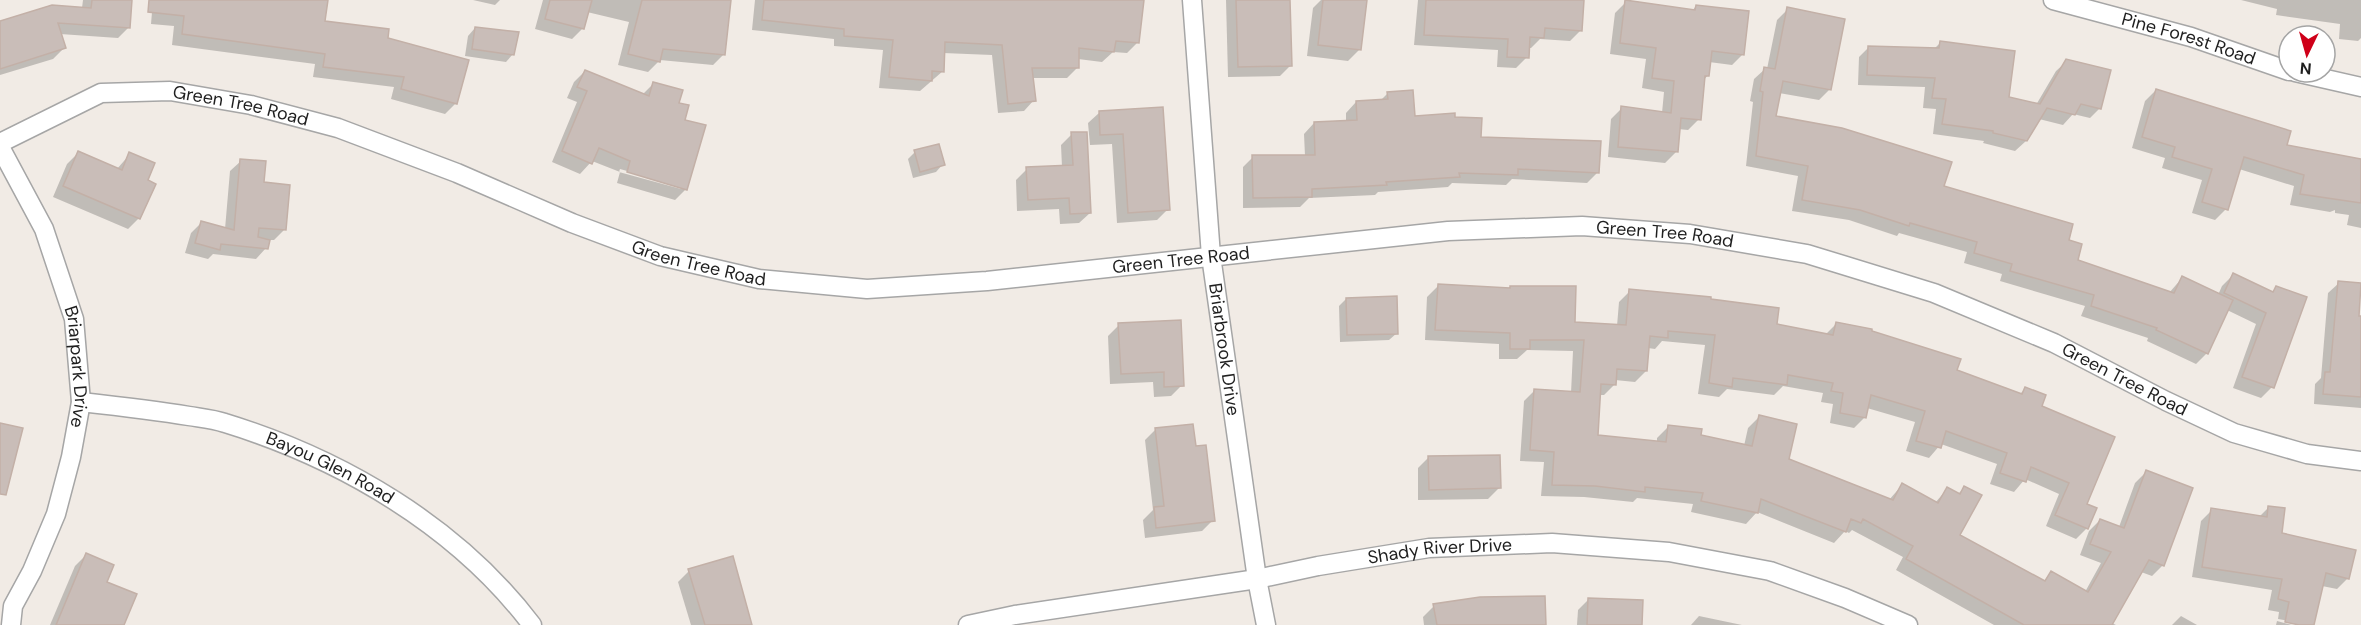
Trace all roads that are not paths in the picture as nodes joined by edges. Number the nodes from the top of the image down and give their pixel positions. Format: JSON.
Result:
{"nodes":[{"id":1,"x":1192,"y":0,"type":"edge"},
{"id":2,"x":2053,"y":0,"type":"edge"},
{"id":3,"x":2277,"y":66,"type":"edge"},
{"id":4,"x":2337,"y":82,"type":"edge"},
{"id":5,"x":2361,"y":87,"type":"edge"},
{"id":6,"x":0,"y":145,"type":"edge"},
{"id":7,"x":1210,"y":256,"type":"junction"},
{"id":8,"x":81,"y":402,"type":"junction"},
{"id":9,"x":2361,"y":461,"type":"edge"},
{"id":10,"x":1257,"y":579,"type":"junction"},
{"id":11,"x":11,"y":625,"type":"edge"},
{"id":12,"x":532,"y":625,"type":"edge"},
{"id":13,"x":968,"y":625,"type":"edge"},
{"id":14,"x":1266,"y":625,"type":"edge"},
{"id":15,"x":1908,"y":625,"type":"edge"}],
"edges":[{"from":1,"to":7,"type":"street","name":"Briarbrook Drive"},
{"from":2,"to":3,"type":"street","name":"Pine Forest Road"},
{"from":4,"to":5,"type":"street"},
{"from":6,"to":7,"type":"street","name":"Green Tree Road"},
{"from":6,"to":8,"type":"street","name":"Briarpark Drive"},
{"from":7,"to":9,"type":"street","name":"Green Tree Road"},
{"from":7,"to":10,"type":"street","name":"Briarbrook Drive"},
{"from":8,"to":11,"type":"street","name":"Briarpark Drive"},
{"from":8,"to":12,"type":"street","name":"Bayou Glen Road"},
{"from":10,"to":13,"type":"street","name":"Shady River Drive"},
{"from":10,"to":14,"type":"street","name":"Briarbrook Drive"},
{"from":10,"to":15,"type":"street","name":"Shady River Drive"}]}
